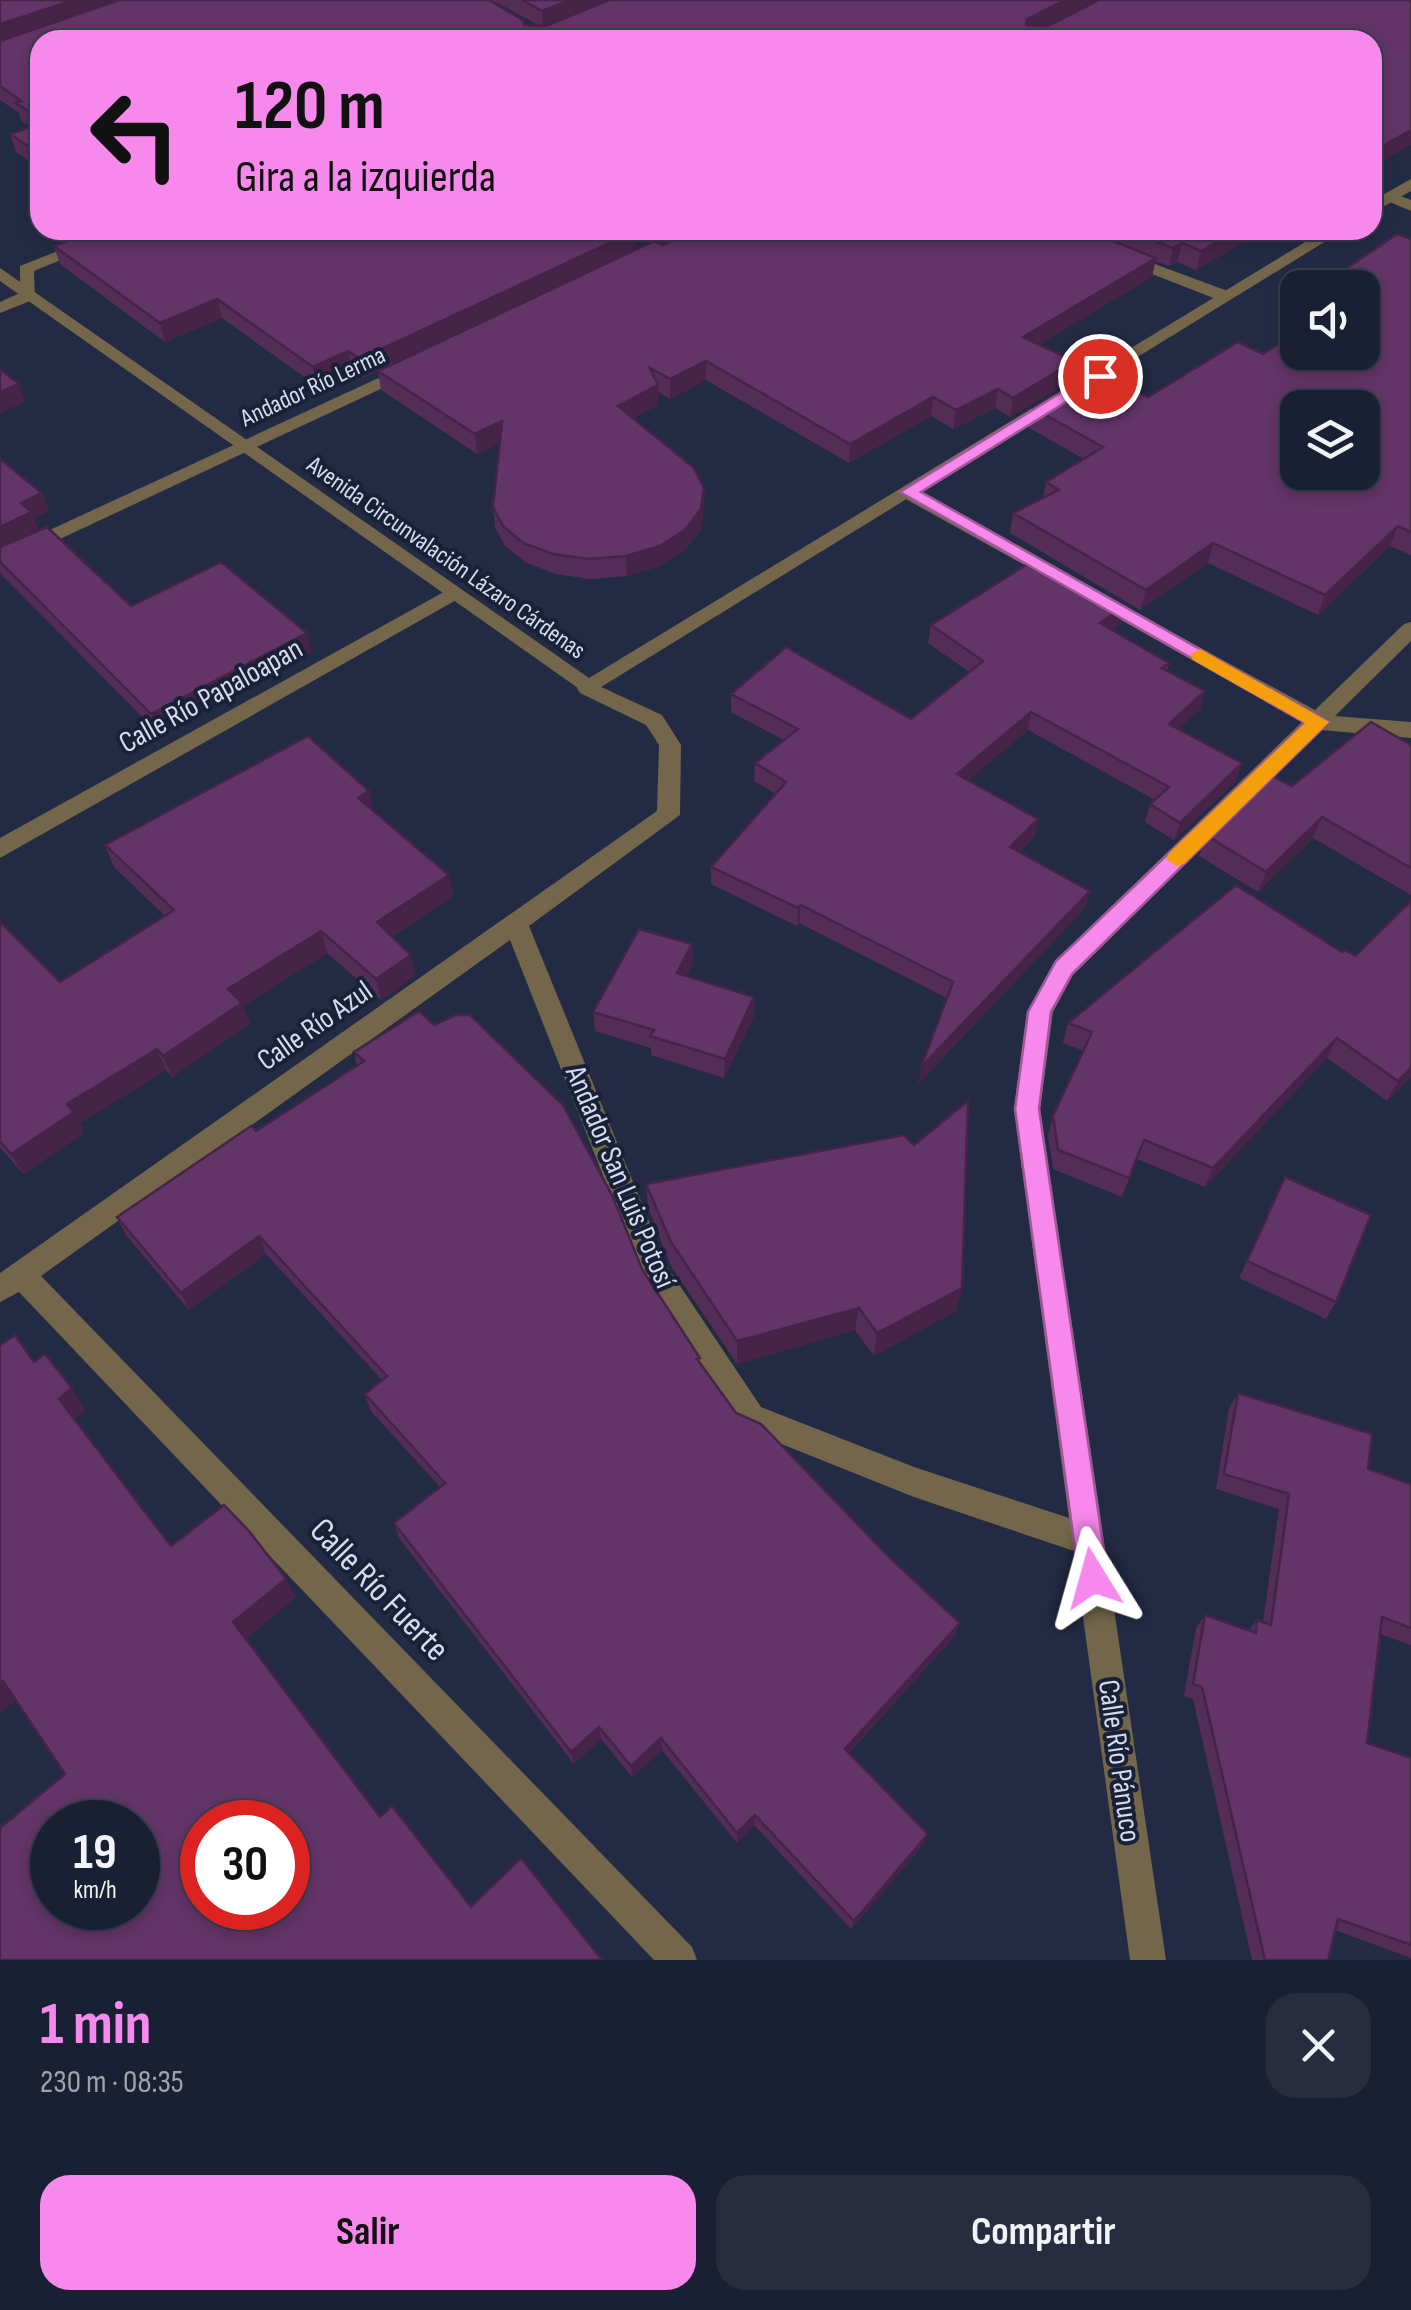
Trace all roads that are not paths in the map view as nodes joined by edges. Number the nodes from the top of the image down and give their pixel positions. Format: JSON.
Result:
{"nodes":[{"id":1,"x":1411,"y":184,"type":"edge"},
{"id":2,"x":1390,"y":197,"type":"junction"},
{"id":3,"x":1382,"y":202,"type":"edge"},
{"id":4,"x":1411,"y":206,"type":"edge"},
{"id":5,"x":100,"y":240,"type":"edge"},
{"id":6,"x":1320,"y":240,"type":"edge"},
{"id":7,"x":1106,"y":250,"type":"edge"},
{"id":8,"x":0,"y":274,"type":"edge"},
{"id":9,"x":28,"y":295,"type":"junction"},
{"id":10,"x":1227,"y":297,"type":"junction"},
{"id":11,"x":0,"y":308,"type":"edge"},
{"id":12,"x":435,"y":356,"type":"edge"},
{"id":13,"x":245,"y":447,"type":"junction"},
{"id":14,"x":909,"y":492,"type":"junction"},
{"id":15,"x":0,"y":561,"type":"edge"},
{"id":16,"x":451,"y":594,"type":"junction"},
{"id":17,"x":1411,"y":629,"type":"edge"},
{"id":18,"x":588,"y":688,"type":"junction"},
{"id":19,"x":1319,"y":722,"type":"junction"},
{"id":20,"x":1411,"y":730,"type":"edge"},
{"id":21,"x":0,"y":849,"type":"edge"},
{"id":22,"x":516,"y":922,"type":"junction"},
{"id":23,"x":10,"y":1282,"type":"edge"},
{"id":24,"x":1088,"y":1540,"type":"junction"},
{"id":25,"x":679,"y":1960,"type":"edge"},
{"id":26,"x":1148,"y":1960,"type":"edge"}],
"edges":[{"from":1,"to":2,"type":"street"},
{"from":2,"to":3,"type":"street"},
{"from":2,"to":4,"type":"street"},
{"from":5,"to":9,"type":"street"},
{"from":6,"to":10,"type":"street","name":"Avenida Circunvalación Lázaro Cárdenas"},
{"from":7,"to":10,"type":"street"},
{"from":8,"to":9,"type":"street","name":"Avenida Circunvalación Lázaro Cárdenas"},
{"from":9,"to":11,"type":"street"},
{"from":9,"to":13,"type":"street","name":"Avenida Circunvalación Lázaro Cárdenas"},
{"from":10,"to":14,"type":"street","name":"Avenida Circunvalación Lázaro Cárdenas"},
{"from":12,"to":13,"type":"street","name":"Andador Río Lerma"},
{"from":13,"to":15,"type":"street","name":"Andador Río Lerma"},
{"from":13,"to":16,"type":"street","name":"Avenida Circunvalación Lázaro Cárdenas"},
{"from":14,"to":18,"type":"street","name":"Avenida Circunvalación Lázaro Cárdenas"},
{"from":14,"to":19,"type":"street"},
{"from":16,"to":18,"type":"street","name":"Avenida Circunvalación Lázaro Cárdenas"},
{"from":16,"to":21,"type":"street","name":"Calle Río Papaloapan"},
{"from":17,"to":19,"type":"street","name":"Calle Río Pánuco"},
{"from":18,"to":22,"type":"street","name":"Calle Río Azul"},
{"from":19,"to":20,"type":"street"},
{"from":19,"to":24,"type":"street","name":"Calle Río Pánuco"},
{"from":22,"to":23,"type":"street","name":"Calle Río Azul"},
{"from":22,"to":24,"type":"street","name":"Andador San Luis Potosí"},
{"from":23,"to":25,"type":"street","name":"Calle Río Fuerte"},
{"from":24,"to":26,"type":"street","name":"Calle Río Pánuco"}]}
